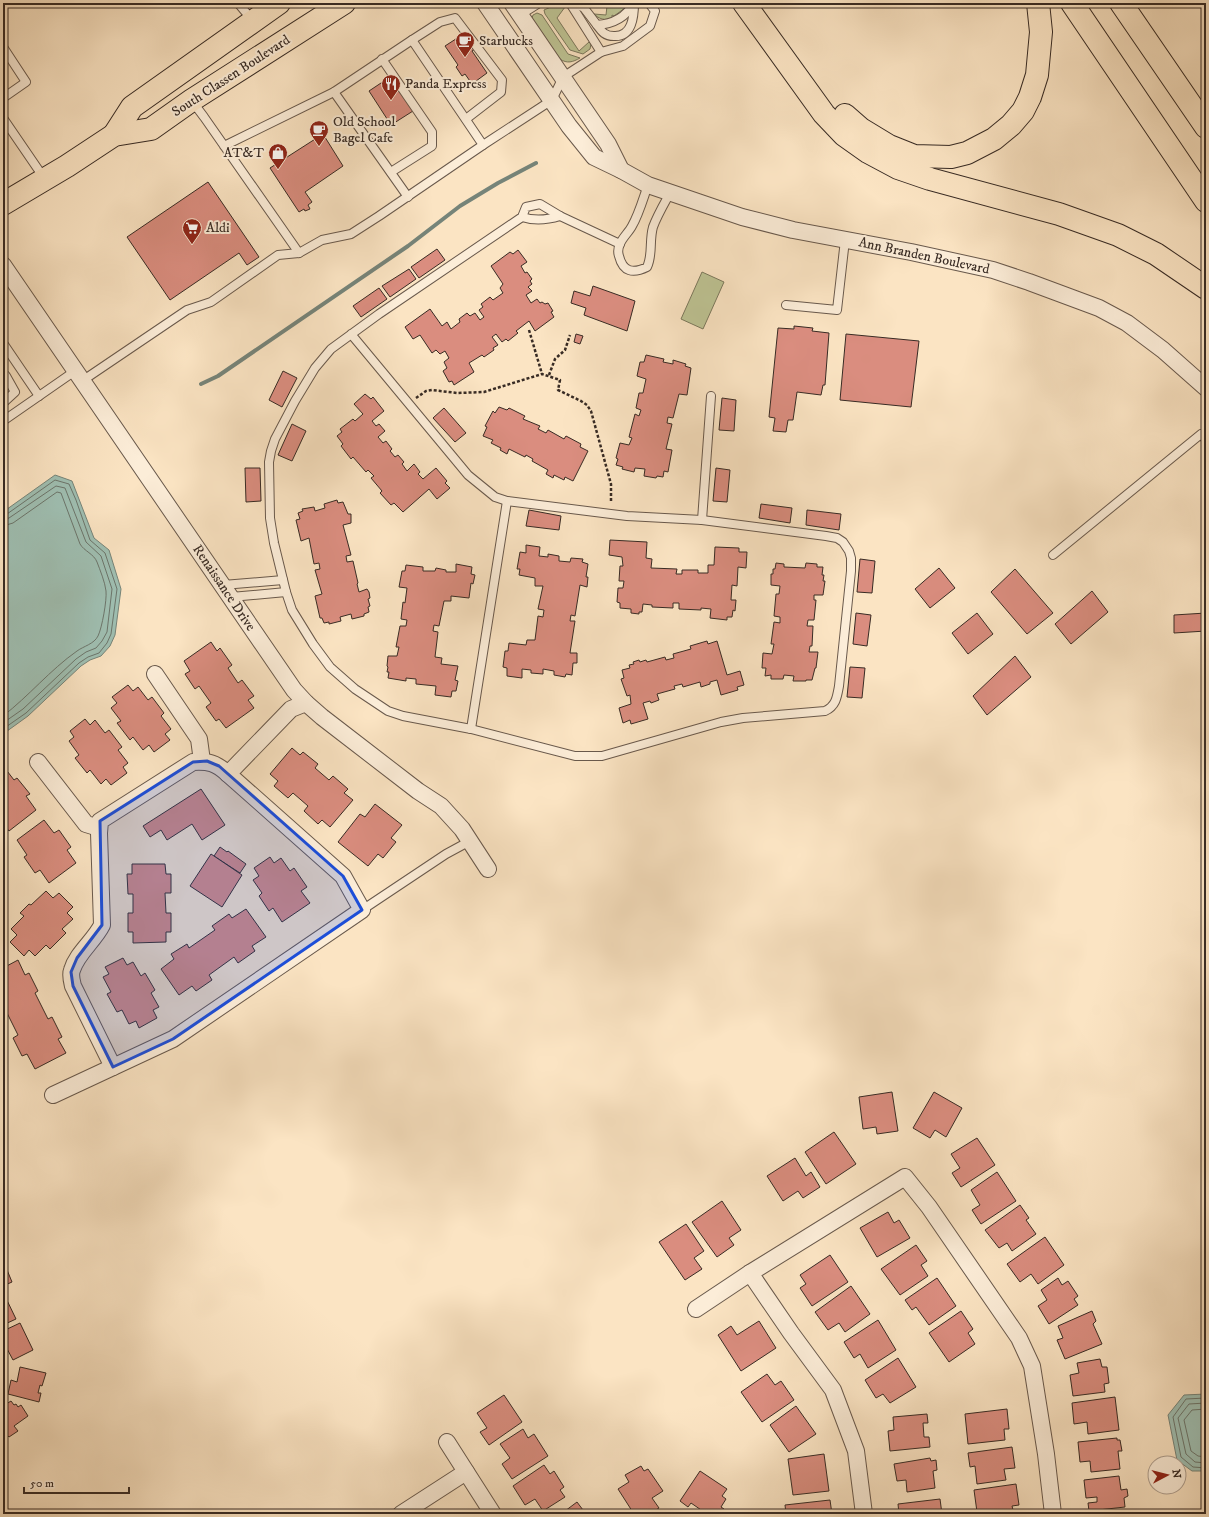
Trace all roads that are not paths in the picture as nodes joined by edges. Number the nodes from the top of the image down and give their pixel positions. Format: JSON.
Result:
{"nodes":[{"id":1,"x":238,"y":3,"type":"edge"},
{"id":2,"x":279,"y":3,"type":"edge"},
{"id":3,"x":344,"y":3,"type":"edge"},
{"id":4,"x":485,"y":3,"type":"edge"},
{"id":5,"x":539,"y":3,"type":"edge"},
{"id":6,"x":570,"y":3,"type":"edge"},
{"id":7,"x":574,"y":3,"type":"edge"},
{"id":8,"x":634,"y":3,"type":"edge"},
{"id":9,"x":649,"y":3,"type":"edge"},
{"id":10,"x":744,"y":3,"type":"edge"},
{"id":11,"x":763,"y":3,"type":"edge"},
{"id":12,"x":1038,"y":3,"type":"edge"},
{"id":13,"x":1072,"y":3,"type":"edge"},
{"id":14,"x":1121,"y":3,"type":"edge"},
{"id":15,"x":516,"y":9,"type":"edge"},
{"id":16,"x":253,"y":21,"type":"junction"},
{"id":17,"x":597,"y":25,"type":"junction"},
{"id":18,"x":412,"y":40,"type":"junction"},
{"id":19,"x":3,"y":47,"type":"edge"},
{"id":20,"x":601,"y":52,"type":"junction"},
{"id":21,"x":382,"y":60,"type":"junction"},
{"id":22,"x":563,"y":77,"type":"junction"},
{"id":23,"x":334,"y":92,"type":"junction"},
{"id":24,"x":3,"y":98,"type":"edge"},
{"id":25,"x":192,"y":100,"type":"junction"},
{"id":26,"x":552,"y":100,"type":"junction"},
{"id":27,"x":3,"y":118,"type":"edge"},
{"id":28,"x":466,"y":119,"type":"junction"},
{"id":29,"x":1206,"y":128,"type":"edge"},
{"id":30,"x":114,"y":135,"type":"junction"},
{"id":31,"x":483,"y":145,"type":"junction"},
{"id":32,"x":224,"y":146,"type":"junction"},
{"id":33,"x":621,"y":170,"type":"junction"},
{"id":34,"x":391,"y":172,"type":"junction"},
{"id":35,"x":45,"y":179,"type":"junction"},
{"id":36,"x":648,"y":186,"type":"junction"},
{"id":37,"x":670,"y":193,"type":"junction"},
{"id":38,"x":408,"y":197,"type":"junction"},
{"id":39,"x":4,"y":200,"type":"edge"},
{"id":40,"x":1206,"y":201,"type":"edge"},
{"id":41,"x":560,"y":216,"type":"junction"},
{"id":42,"x":522,"y":217,"type":"junction"},
{"id":43,"x":845,"y":240,"type":"junction"},
{"id":44,"x":620,"y":244,"type":"junction"},
{"id":45,"x":299,"y":253,"type":"junction"},
{"id":46,"x":3,"y":266,"type":"edge"},
{"id":47,"x":1206,"y":288,"type":"edge"},
{"id":48,"x":786,"y":304,"type":"dead end"},
{"id":49,"x":351,"y":334,"type":"junction"},
{"id":50,"x":3,"y":343,"type":"edge"},
{"id":51,"x":4,"y":374,"type":"edge"},
{"id":52,"x":79,"y":376,"type":"junction"},
{"id":53,"x":1206,"y":388,"type":"edge"},
{"id":54,"x":3,"y":389,"type":"edge"},
{"id":55,"x":39,"y":396,"type":"junction"},
{"id":56,"x":711,"y":396,"type":"dead end"},
{"id":57,"x":3,"y":403,"type":"edge"},
{"id":58,"x":3,"y":421,"type":"edge"},
{"id":59,"x":1206,"y":440,"type":"edge"},
{"id":60,"x":507,"y":501,"type":"junction"},
{"id":61,"x":702,"y":520,"type":"junction"},
{"id":62,"x":1053,"y":555,"type":"dead end"},
{"id":63,"x":283,"y":580,"type":"junction"},
{"id":64,"x":227,"y":591,"type":"junction"},
{"id":65,"x":286,"y":592,"type":"junction"},
{"id":66,"x":155,"y":674,"type":"dead end"},
{"id":67,"x":306,"y":703,"type":"junction"},
{"id":68,"x":471,"y":729,"type":"junction"},
{"id":69,"x":202,"y":761,"type":"junction"},
{"id":70,"x":38,"y":762,"type":"dead end"},
{"id":71,"x":228,"y":774,"type":"junction"},
{"id":72,"x":99,"y":828,"type":"junction"},
{"id":73,"x":470,"y":841,"type":"junction"},
{"id":74,"x":488,"y":869,"type":"dead end"},
{"id":75,"x":362,"y":910,"type":"junction"},
{"id":76,"x":113,"y":1067,"type":"junction"},
{"id":77,"x":53,"y":1095,"type":"dead end"},
{"id":78,"x":750,"y":1273,"type":"junction"},
{"id":79,"x":696,"y":1309,"type":"dead end"},
{"id":80,"x":447,"y":1442,"type":"dead end"},
{"id":81,"x":466,"y":1472,"type":"junction"},
{"id":82,"x":401,"y":1514,"type":"edge"},
{"id":83,"x":493,"y":1514,"type":"edge"},
{"id":84,"x":864,"y":1514,"type":"edge"},
{"id":85,"x":1053,"y":1514,"type":"edge"}],
"edges":[{"from":1,"to":16,"type":"lane"},
{"from":2,"to":16,"type":"main road","name":"South Classen Boulevard"},
{"from":3,"to":25,"type":"main road","name":"South Classen Boulevard"},
{"from":4,"to":26,"type":"street","name":"Ann Branden Boulevard"},
{"from":5,"to":15,"type":"lane"},
{"from":6,"to":20,"type":"lane"},
{"from":7,"to":17,"type":"lane"},
{"from":8,"to":17,"type":"lane"},
{"from":8,"to":17,"type":"lane"},
{"from":9,"to":20,"type":"lane"},
{"from":10,"to":47,"type":"main road"},
{"from":11,"to":12,"type":"main road"},
{"from":13,"to":40,"type":"main road"},
{"from":14,"to":29,"type":"main road"},
{"from":15,"to":22,"type":"street"},
{"from":16,"to":30,"type":"main road","name":"South Classen Boulevard"},
{"from":18,"to":21,"type":"lane"},
{"from":18,"to":28,"type":"lane"},
{"from":18,"to":28,"type":"lane"},
{"from":19,"to":24,"type":"lane"},
{"from":20,"to":22,"type":"lane"},
{"from":21,"to":23,"type":"lane"},
{"from":21,"to":34,"type":"lane"},
{"from":22,"to":26,"type":"lane"},
{"from":22,"to":33,"type":"street"},
{"from":23,"to":32,"type":"lane"},
{"from":23,"to":34,"type":"lane"},
{"from":25,"to":30,"type":"main road","name":"South Classen Boulevard"},
{"from":25,"to":32,"type":"lane"},
{"from":26,"to":31,"type":"lane"},
{"from":26,"to":33,"type":"street","name":"Ann Branden Boulevard"},
{"from":27,"to":35,"type":"lane"},
{"from":28,"to":31,"type":"lane"},
{"from":30,"to":35,"type":"main road","name":"South Classen Boulevard"},
{"from":31,"to":38,"type":"lane"},
{"from":32,"to":45,"type":"lane"},
{"from":33,"to":36,"type":"street","name":"Ann Branden Boulevard"},
{"from":34,"to":38,"type":"lane"},
{"from":35,"to":39,"type":"main road","name":"South Classen Boulevard"},
{"from":36,"to":37,"type":"street","name":"Ann Branden Boulevard"},
{"from":36,"to":44,"type":"lane"},
{"from":37,"to":43,"type":"street","name":"Ann Branden Boulevard"},
{"from":37,"to":44,"type":"lane"},
{"from":38,"to":45,"type":"lane"},
{"from":41,"to":42,"type":"lane"},
{"from":41,"to":42,"type":"lane"},
{"from":41,"to":44,"type":"lane"},
{"from":42,"to":49,"type":"lane"},
{"from":43,"to":48,"type":"lane"},
{"from":43,"to":53,"type":"street","name":"Ann Branden Boulevard"},
{"from":45,"to":52,"type":"lane"},
{"from":46,"to":52,"type":"street","name":"Renaissance Drive"},
{"from":49,"to":60,"type":"lane"},
{"from":49,"to":63,"type":"lane"},
{"from":50,"to":55,"type":"lane"},
{"from":51,"to":54,"type":"lane"},
{"from":51,"to":57,"type":"lane"},
{"from":52,"to":55,"type":"lane"},
{"from":52,"to":64,"type":"street","name":"Renaissance Drive"},
{"from":55,"to":58,"type":"lane"},
{"from":56,"to":61,"type":"lane"},
{"from":59,"to":62,"type":"lane"},
{"from":60,"to":61,"type":"lane"},
{"from":60,"to":68,"type":"lane"},
{"from":61,"to":68,"type":"lane"},
{"from":63,"to":64,"type":"lane"},
{"from":63,"to":65,"type":"lane"},
{"from":64,"to":65,"type":"lane"},
{"from":64,"to":67,"type":"street","name":"Renaissance Drive"},
{"from":65,"to":68,"type":"lane"},
{"from":66,"to":69,"type":"street"},
{"from":67,"to":71,"type":"street"},
{"from":67,"to":73,"type":"street","name":"Renaissance Drive"},
{"from":69,"to":71,"type":"street"},
{"from":69,"to":72,"type":"street"},
{"from":70,"to":72,"type":"street"},
{"from":71,"to":75,"type":"street"},
{"from":72,"to":76,"type":"street"},
{"from":73,"to":74,"type":"street","name":"Renaissance Drive"},
{"from":73,"to":75,"type":"lane"},
{"from":75,"to":76,"type":"street"},
{"from":76,"to":77,"type":"street"},
{"from":78,"to":79,"type":"street"},
{"from":78,"to":84,"type":"street"},
{"from":78,"to":85,"type":"street"},
{"from":80,"to":81,"type":"street"},
{"from":81,"to":82,"type":"street"},
{"from":81,"to":83,"type":"street"}]}
